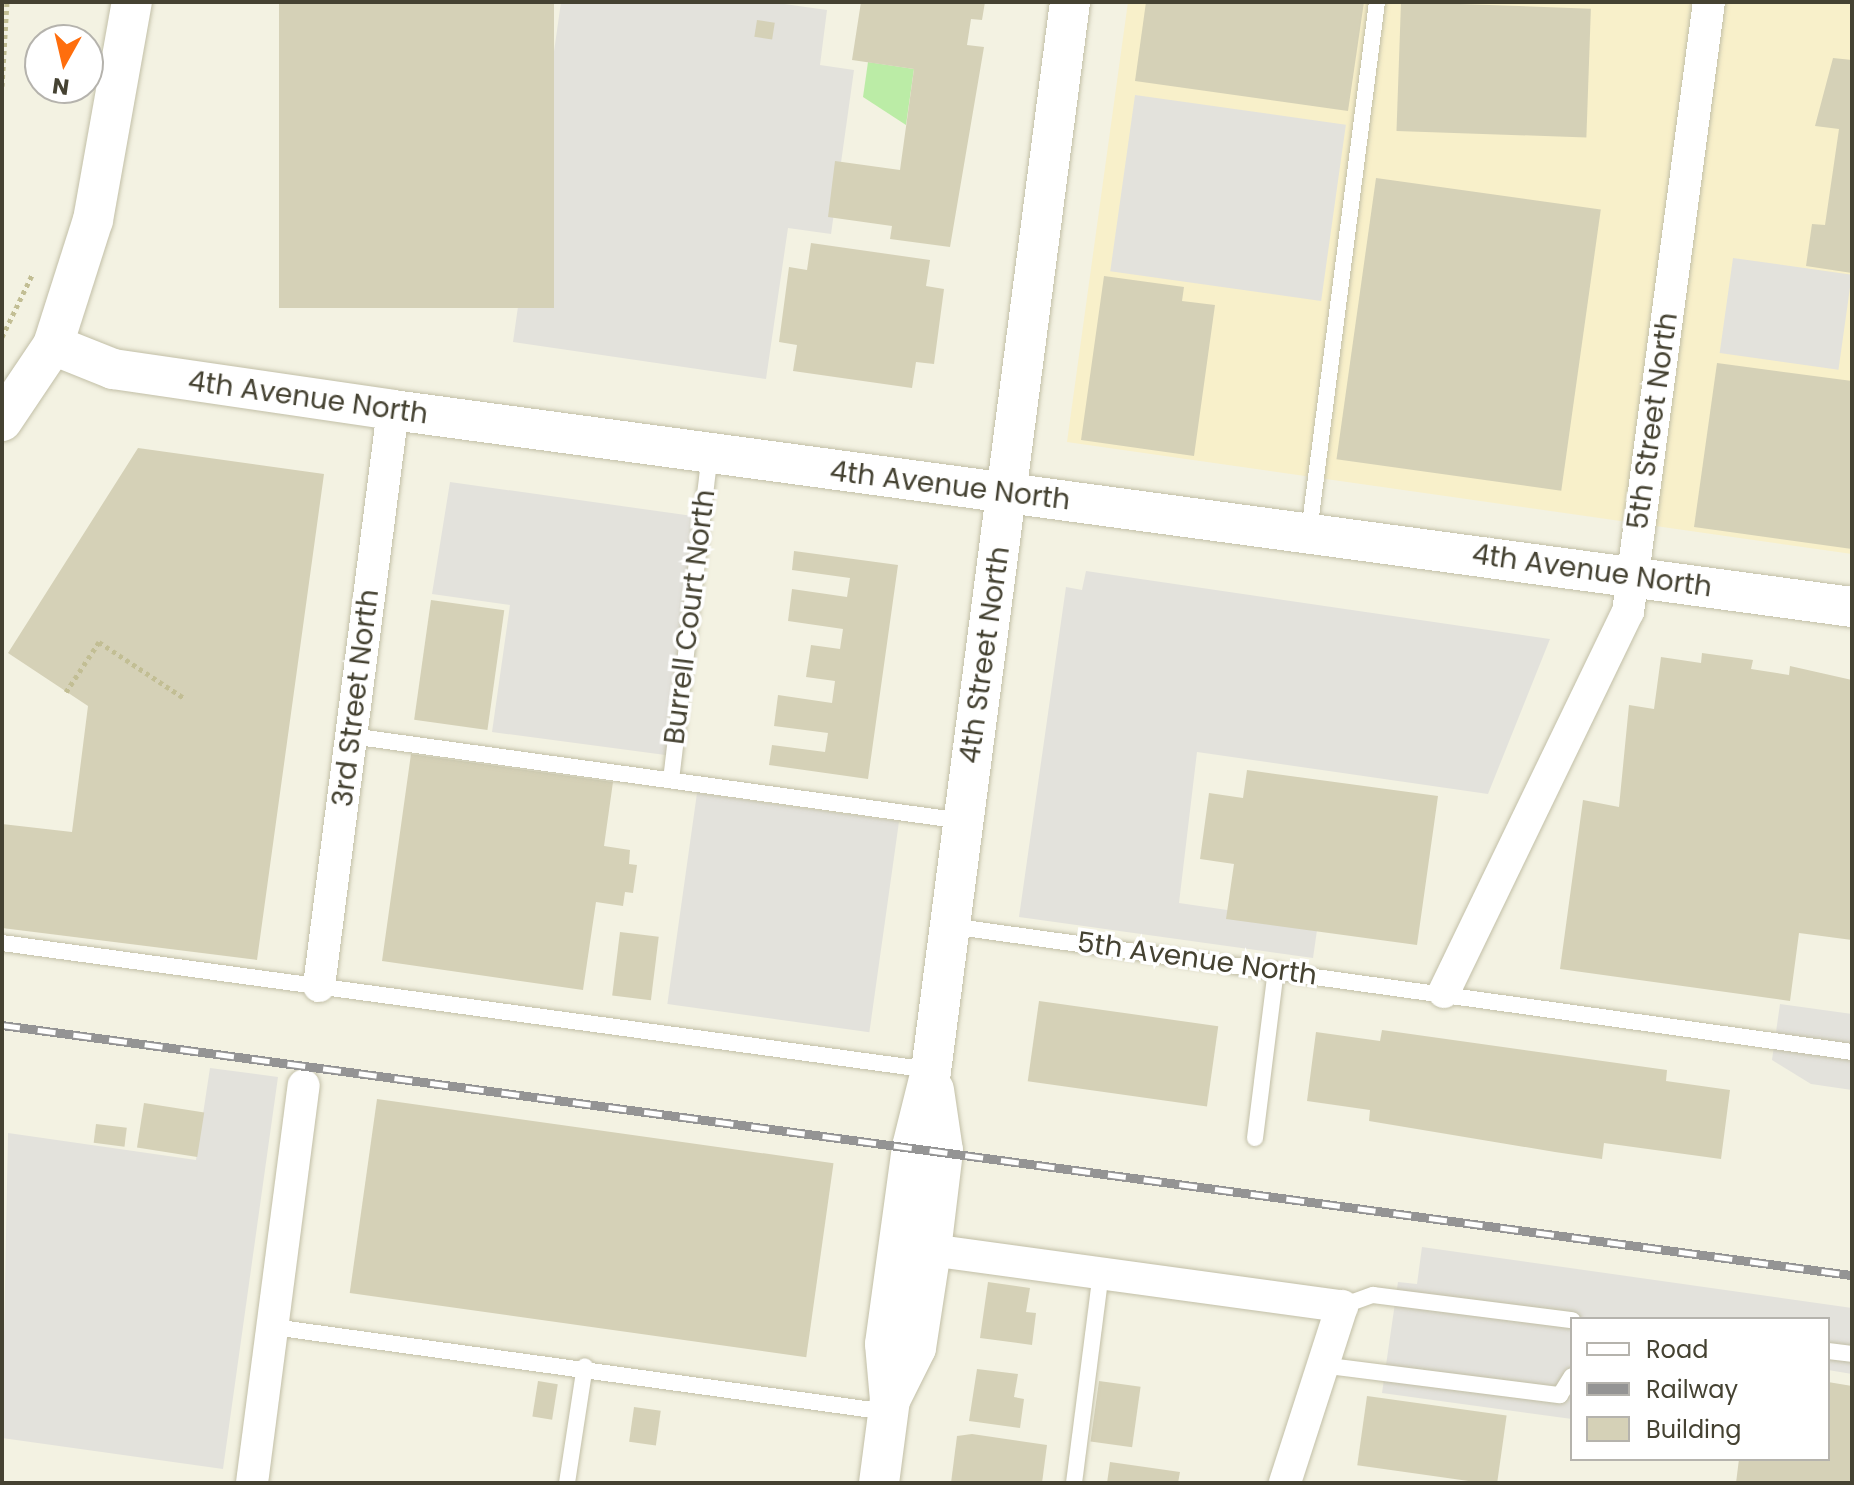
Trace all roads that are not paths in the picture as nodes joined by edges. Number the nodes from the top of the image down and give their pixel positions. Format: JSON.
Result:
{"nodes":[{"id":1,"x":132,"y":2,"type":"edge"},
{"id":2,"x":1070,"y":2,"type":"edge"},
{"id":3,"x":1377,"y":2,"type":"edge"},
{"id":4,"x":1709,"y":2,"type":"edge"},
{"id":5,"x":53,"y":345,"type":"junction"},
{"id":6,"x":393,"y":410,"type":"junction"},
{"id":7,"x":2,"y":421,"type":"edge"},
{"id":8,"x":710,"y":454,"type":"junction"},
{"id":9,"x":1007,"y":495,"type":"junction"},
{"id":10,"x":1309,"y":533,"type":"junction"},
{"id":11,"x":1632,"y":576,"type":"junction"},
{"id":12,"x":1852,"y":607,"type":"edge"},
{"id":13,"x":351,"y":736,"type":"junction"},
{"id":14,"x":671,"y":780,"type":"junction"},
{"id":15,"x":963,"y":821,"type":"junction"},
{"id":16,"x":949,"y":926,"type":"junction"},
{"id":17,"x":2,"y":943,"type":"edge"},
{"id":18,"x":1276,"y":970,"type":"junction"},
{"id":19,"x":319,"y":986,"type":"junction"},
{"id":20,"x":1444,"y":992,"type":"junction"},
{"id":21,"x":1852,"y":1052,"type":"edge"},
{"id":22,"x":931,"y":1071,"type":"junction"},
{"id":23,"x":304,"y":1085,"type":"dead end"},
{"id":24,"x":1255,"y":1138,"type":"dead end"},
{"id":25,"x":931,"y":1250,"type":"junction"},
{"id":26,"x":1101,"y":1273,"type":"junction"},
{"id":27,"x":1342,"y":1306,"type":"junction"},
{"id":28,"x":1570,"y":1320,"type":"edge"},
{"id":29,"x":273,"y":1327,"type":"junction"},
{"id":30,"x":1830,"y":1351,"type":"edge"},
{"id":31,"x":1852,"y":1354,"type":"edge"},
{"id":32,"x":1321,"y":1365,"type":"junction"},
{"id":33,"x":585,"y":1366,"type":"junction"},
{"id":34,"x":1570,"y":1379,"type":"edge"},
{"id":35,"x":890,"y":1406,"type":"junction"},
{"id":36,"x":252,"y":1483,"type":"edge"},
{"id":37,"x":567,"y":1483,"type":"edge"},
{"id":38,"x":879,"y":1483,"type":"edge"},
{"id":39,"x":1074,"y":1483,"type":"edge"},
{"id":40,"x":1285,"y":1483,"type":"edge"}],
"edges":[{"from":1,"to":5,"type":"street"},
{"from":2,"to":9,"type":"street","name":"4th Street North"},
{"from":3,"to":10,"type":"lane"},
{"from":4,"to":11,"type":"street","name":"5th Street North"},
{"from":5,"to":6,"type":"street","name":"4th Avenue North"},
{"from":5,"to":7,"type":"street"},
{"from":6,"to":8,"type":"street","name":"4th Avenue North"},
{"from":6,"to":13,"type":"street","name":"3rd Street North"},
{"from":8,"to":9,"type":"street","name":"4th Avenue North"},
{"from":8,"to":14,"type":"lane","name":"Burrell Court North"},
{"from":9,"to":10,"type":"street","name":"4th Avenue North"},
{"from":9,"to":15,"type":"street","name":"4th Street North"},
{"from":10,"to":11,"type":"street","name":"4th Avenue North"},
{"from":11,"to":12,"type":"street","name":"4th Avenue North"},
{"from":11,"to":20,"type":"street","name":"5th Street North"},
{"from":13,"to":14,"type":"lane"},
{"from":13,"to":19,"type":"street","name":"3rd Street North"},
{"from":14,"to":15,"type":"lane"},
{"from":15,"to":16,"type":"street","name":"4th Street North"},
{"from":16,"to":18,"type":"lane","name":"5th Avenue North"},
{"from":16,"to":22,"type":"street","name":"4th Street North"},
{"from":17,"to":19,"type":"lane"},
{"from":18,"to":20,"type":"lane","name":"5th Avenue North"},
{"from":18,"to":24,"type":"lane"},
{"from":19,"to":22,"type":"lane"},
{"from":20,"to":21,"type":"lane","name":"5th Avenue North"},
{"from":22,"to":25,"type":"street","name":"4th Street North"},
{"from":22,"to":35,"type":"street","name":"4th Street North"},
{"from":23,"to":29,"type":"street"},
{"from":25,"to":26,"type":"street"},
{"from":25,"to":35,"type":"street","name":"4th Street North"},
{"from":26,"to":27,"type":"street"},
{"from":26,"to":39,"type":"lane"},
{"from":27,"to":28,"type":"lane"},
{"from":27,"to":32,"type":"street"},
{"from":29,"to":33,"type":"lane"},
{"from":29,"to":36,"type":"street"},
{"from":30,"to":31,"type":"lane"},
{"from":32,"to":34,"type":"lane"},
{"from":32,"to":40,"type":"street"},
{"from":33,"to":35,"type":"lane"},
{"from":33,"to":37,"type":"lane"},
{"from":35,"to":38,"type":"street","name":"4th Street North"}]}
